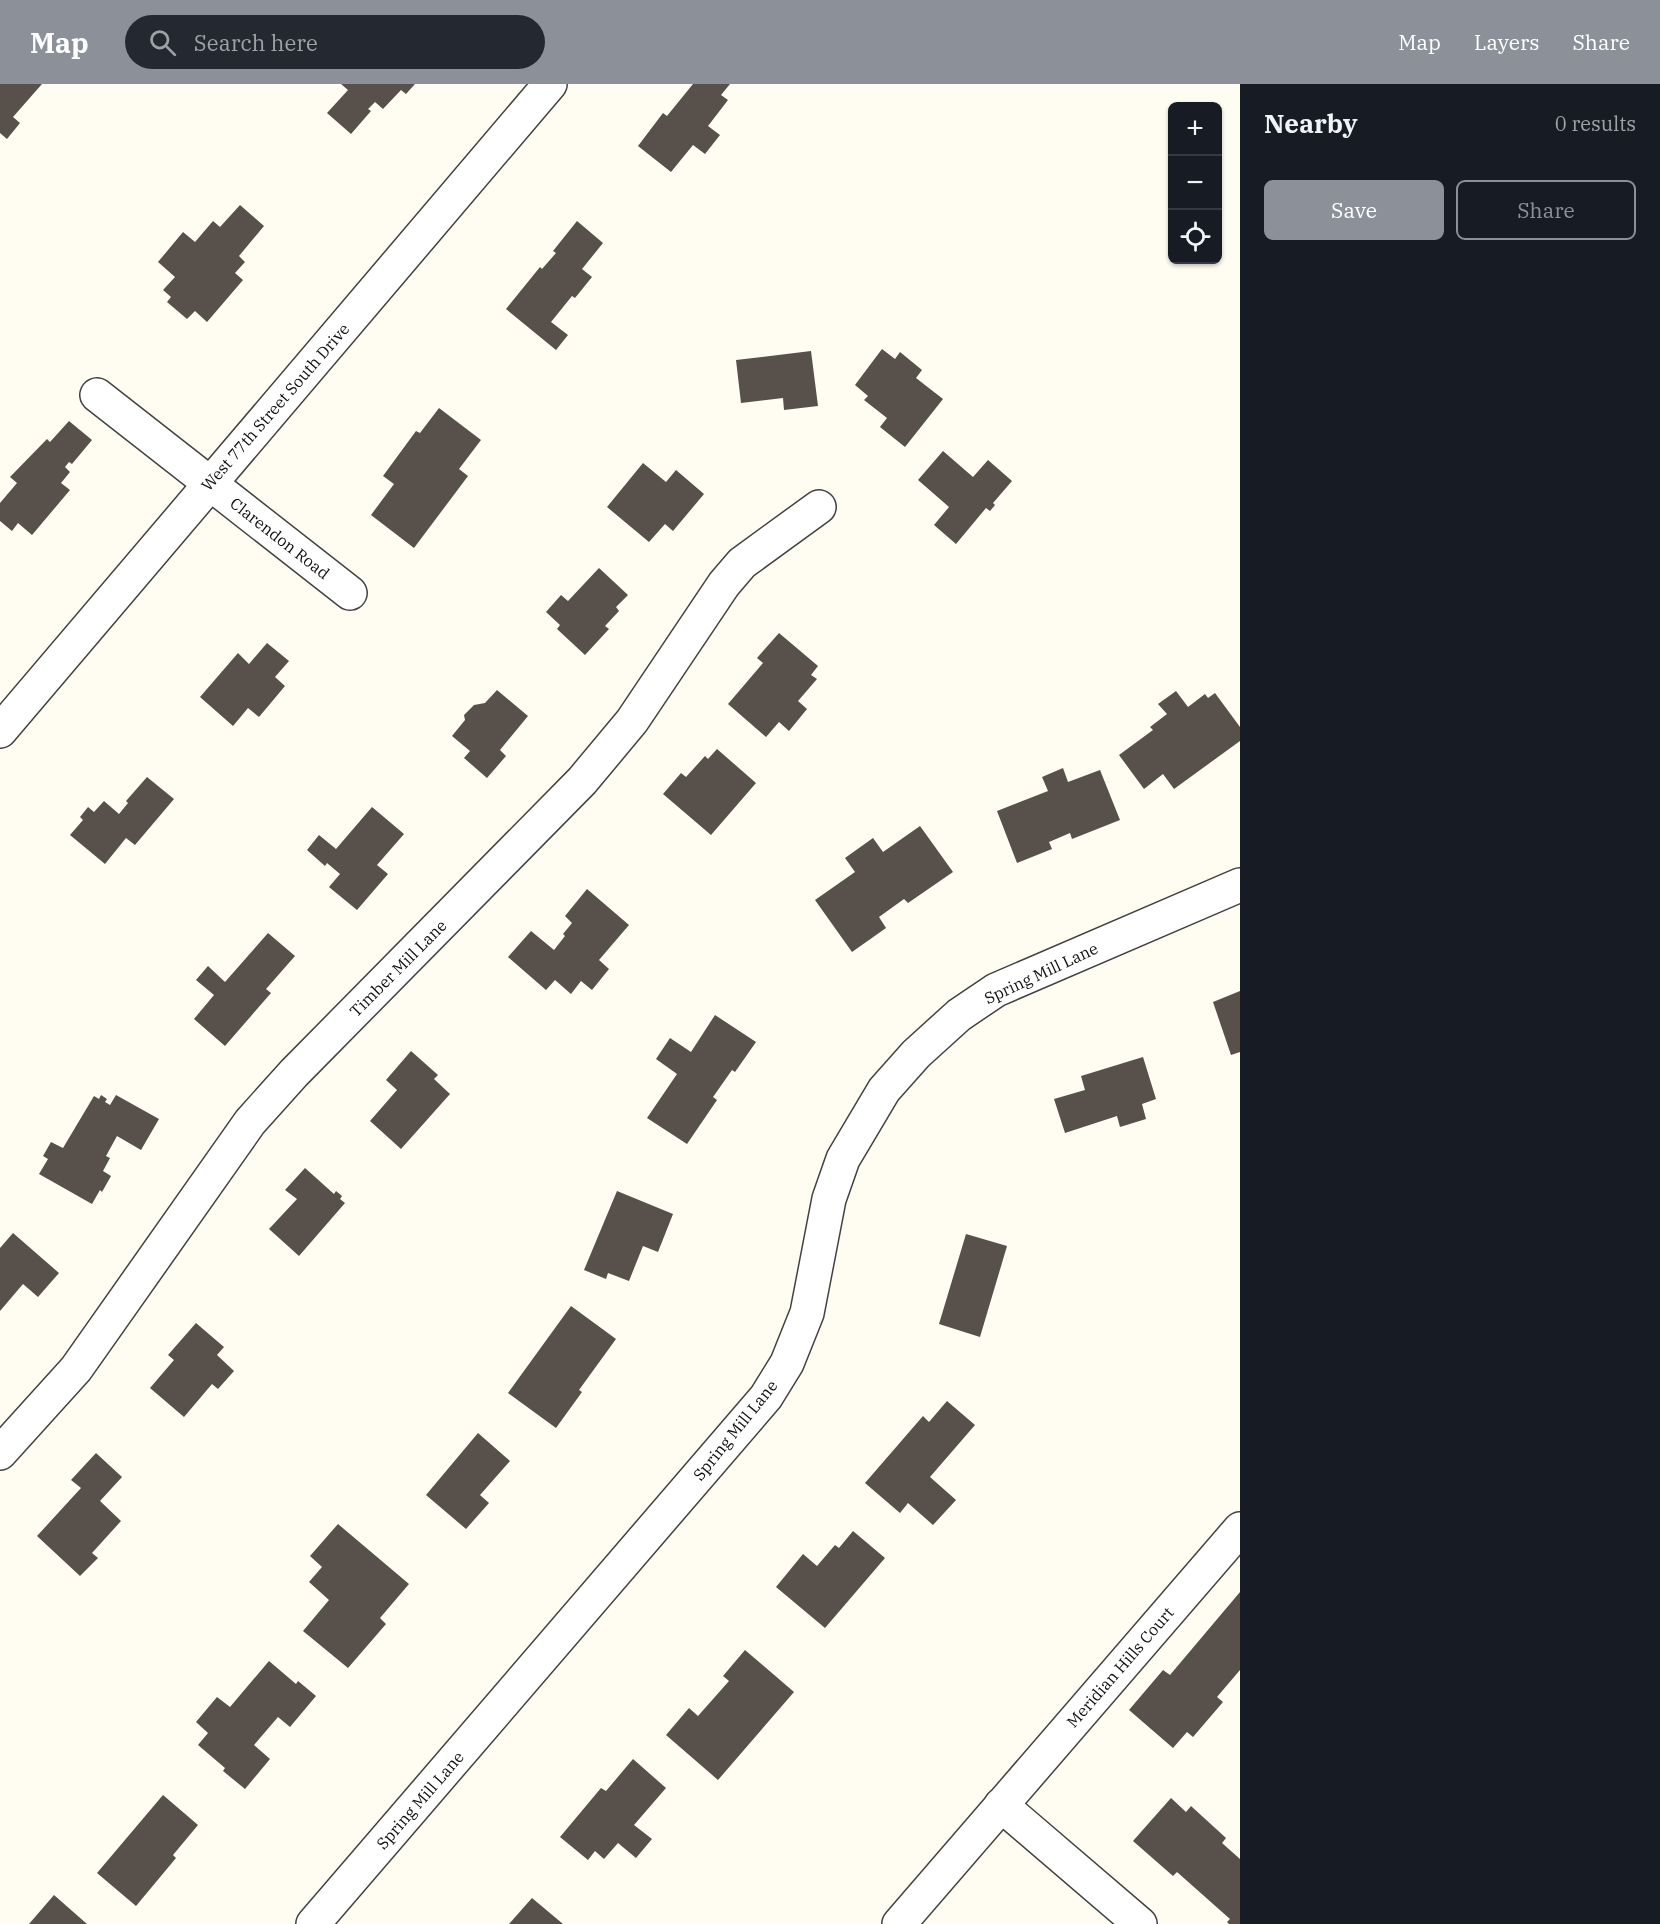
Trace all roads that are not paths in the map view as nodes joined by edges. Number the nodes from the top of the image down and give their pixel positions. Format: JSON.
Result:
{"nodes":[{"id":1,"x":550,"y":84,"type":"edge"},
{"id":2,"x":97,"y":395,"type":"dead end"},
{"id":3,"x":209,"y":483,"type":"junction"},
{"id":4,"x":819,"y":507,"type":"dead end"},
{"id":5,"x":350,"y":593,"type":"dead end"},
{"id":6,"x":0,"y":731,"type":"edge"},
{"id":7,"x":1240,"y":885,"type":"edge"},
{"id":8,"x":0,"y":1453,"type":"edge"},
{"id":9,"x":1240,"y":1529,"type":"edge"},
{"id":10,"x":1001,"y":1805,"type":"junction"},
{"id":11,"x":313,"y":1924,"type":"edge"},
{"id":12,"x":899,"y":1924,"type":"edge"},
{"id":13,"x":1140,"y":1924,"type":"edge"}],
"edges":[{"from":1,"to":3,"type":"street","name":"West 77th Street South Drive"},
{"from":2,"to":3,"type":"street","name":"Clarendon Road"},
{"from":3,"to":5,"type":"street","name":"Clarendon Road"},
{"from":3,"to":6,"type":"street","name":"West 77th Street South Drive"},
{"from":4,"to":8,"type":"street","name":"Timber Mill Lane"},
{"from":7,"to":11,"type":"street","name":"Spring Mill Lane"},
{"from":9,"to":10,"type":"street","name":"Meridian Hills Court"},
{"from":10,"to":12,"type":"street","name":"Meridian Hills Court"},
{"from":10,"to":13,"type":"street"}]}
